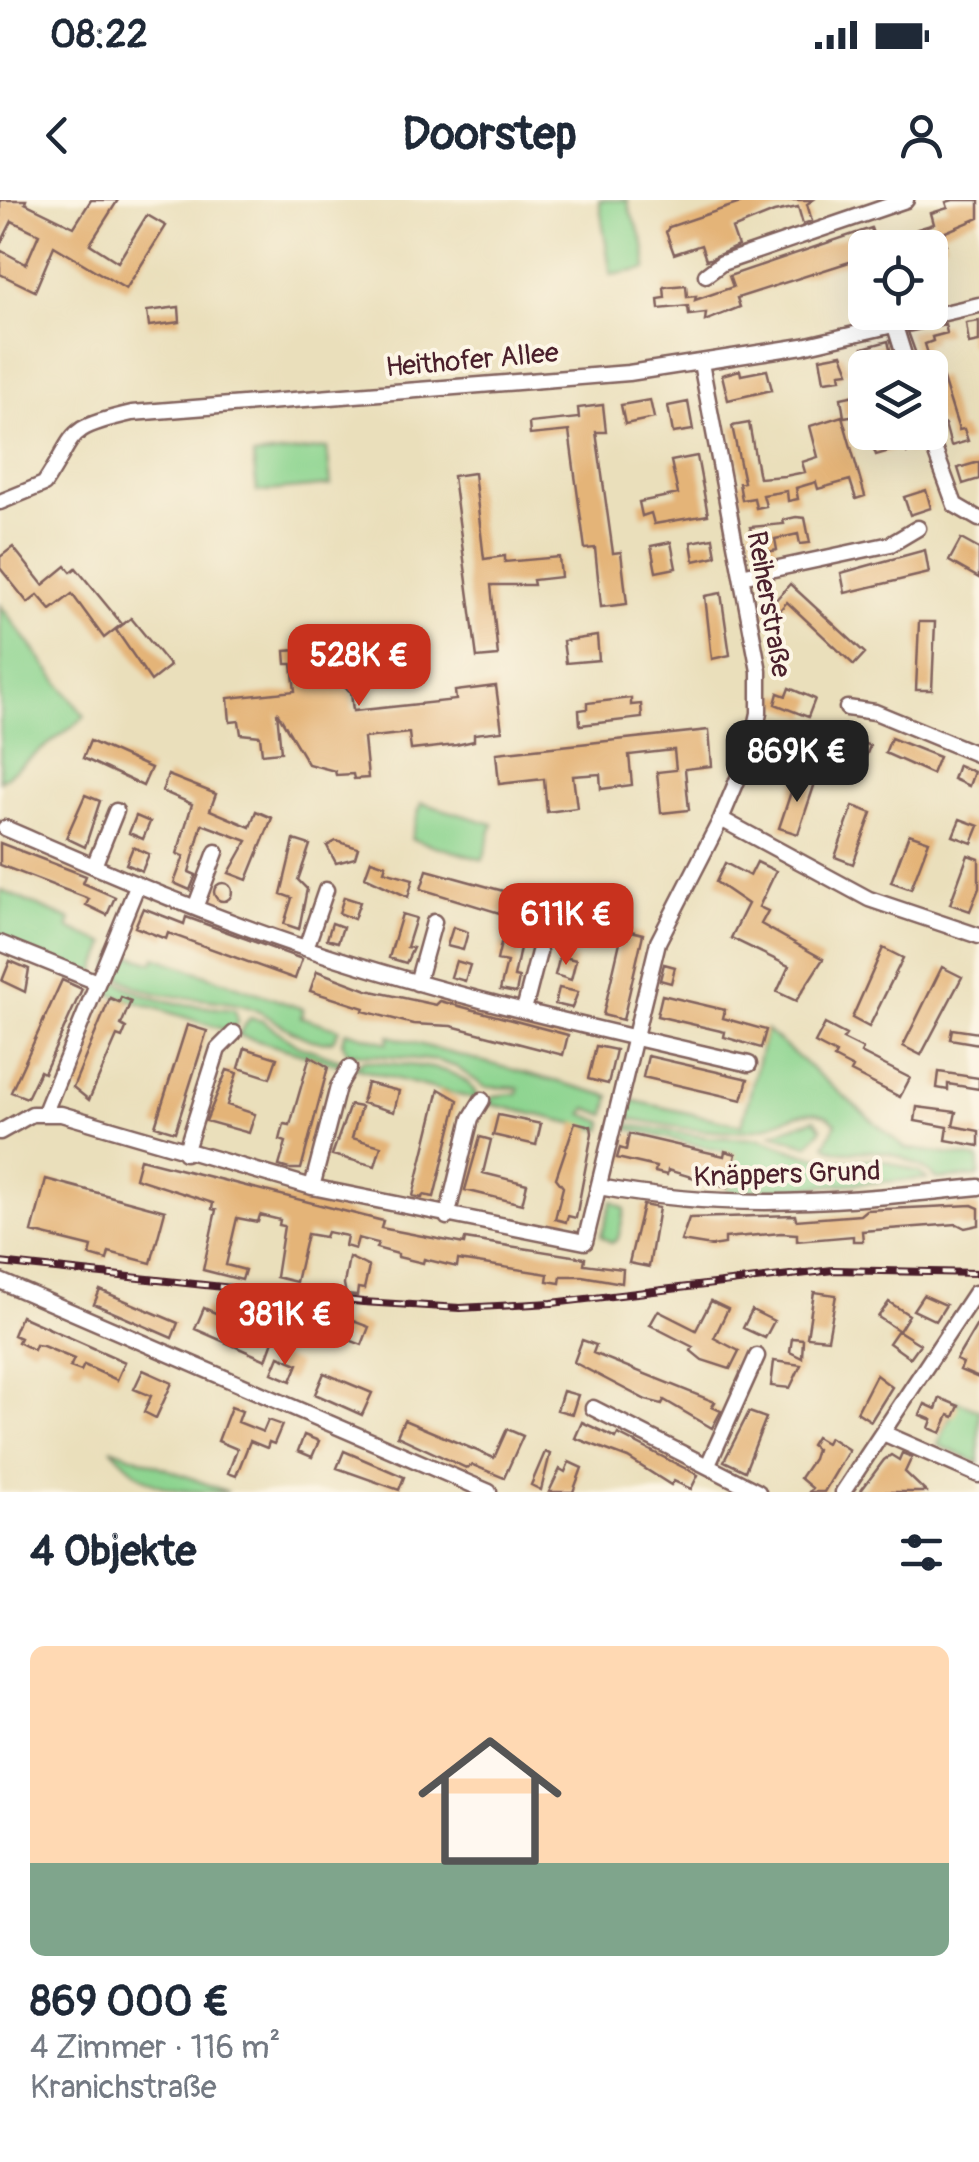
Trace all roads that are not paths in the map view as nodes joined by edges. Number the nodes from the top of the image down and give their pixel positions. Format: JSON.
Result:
{"nodes":[{"id":1,"x":902,"y":201,"type":"edge"},
{"id":2,"x":706,"y":275,"type":"dead end"},
{"id":3,"x":979,"y":305,"type":"edge"},
{"id":4,"x":948,"y":312,"type":"edge"},
{"id":5,"x":874,"y":330,"type":"edge"},
{"id":6,"x":701,"y":363,"type":"junction"},
{"id":7,"x":934,"y":450,"type":"edge"},
{"id":8,"x":0,"y":502,"type":"edge"},
{"id":9,"x":979,"y":519,"type":"edge"},
{"id":10,"x":918,"y":528,"type":"dead end"},
{"id":11,"x":742,"y":576,"type":"junction"},
{"id":12,"x":847,"y":708,"type":"dead end"},
{"id":13,"x":979,"y":755,"type":"edge"},
{"id":14,"x":116,"y":811,"type":"dead end"},
{"id":15,"x":721,"y":819,"type":"junction"},
{"id":16,"x":5,"y":828,"type":"dead end"},
{"id":17,"x":216,"y":852,"type":"dead end"},
{"id":18,"x":94,"y":866,"type":"junction"},
{"id":19,"x":137,"y":886,"type":"junction"},
{"id":20,"x":326,"y":890,"type":"dead end"},
{"id":21,"x":195,"y":908,"type":"junction"},
{"id":22,"x":434,"y":922,"type":"dead end"},
{"id":23,"x":979,"y":936,"type":"edge"},
{"id":24,"x":0,"y":943,"type":"edge"},
{"id":25,"x":306,"y":948,"type":"junction"},
{"id":26,"x":539,"y":952,"type":"dead end"},
{"id":27,"x":97,"y":982,"type":"junction"},
{"id":28,"x":417,"y":983,"type":"junction"},
{"id":29,"x":524,"y":1010,"type":"junction"},
{"id":30,"x":234,"y":1033,"type":"dead end"},
{"id":31,"x":634,"y":1038,"type":"junction"},
{"id":32,"x":749,"y":1064,"type":"dead end"},
{"id":33,"x":349,"y":1068,"type":"dead end"},
{"id":34,"x":482,"y":1100,"type":"dead end"},
{"id":35,"x":45,"y":1112,"type":"junction"},
{"id":36,"x":0,"y":1132,"type":"edge"},
{"id":37,"x":184,"y":1152,"type":"junction"},
{"id":38,"x":979,"y":1186,"type":"edge"},
{"id":39,"x":312,"y":1187,"type":"junction"},
{"id":40,"x":598,"y":1187,"type":"junction"},
{"id":41,"x":447,"y":1217,"type":"junction"},
{"id":42,"x":0,"y":1281,"type":"edge"},
{"id":43,"x":975,"y":1293,"type":"dead end"},
{"id":44,"x":757,"y":1356,"type":"dead end"},
{"id":45,"x":593,"y":1408,"type":"dead end"},
{"id":46,"x":883,"y":1433,"type":"junction"},
{"id":47,"x":708,"y":1466,"type":"junction"},
{"id":48,"x":979,"y":1475,"type":"edge"},
{"id":49,"x":489,"y":1492,"type":"edge"},
{"id":50,"x":758,"y":1492,"type":"edge"},
{"id":51,"x":843,"y":1492,"type":"edge"}],
"edges":[{"from":1,"to":2,"type":"street"},
{"from":3,"to":4,"type":"street","name":"Heithofer Allee"},
{"from":5,"to":6,"type":"street","name":"Heithofer Allee"},
{"from":6,"to":8,"type":"street","name":"Heithofer Allee"},
{"from":6,"to":11,"type":"street","name":"Reiherstraße"},
{"from":7,"to":9,"type":"street"},
{"from":10,"to":11,"type":"street"},
{"from":11,"to":15,"type":"street","name":"Reiherstraße"},
{"from":12,"to":13,"type":"street"},
{"from":14,"to":18,"type":"street"},
{"from":15,"to":23,"type":"street"},
{"from":15,"to":31,"type":"street","name":"Reiherstraße"},
{"from":16,"to":18,"type":"street"},
{"from":17,"to":21,"type":"street"},
{"from":18,"to":19,"type":"street"},
{"from":19,"to":21,"type":"street"},
{"from":19,"to":27,"type":"street"},
{"from":20,"to":25,"type":"street"},
{"from":21,"to":25,"type":"street"},
{"from":22,"to":28,"type":"street"},
{"from":24,"to":27,"type":"street"},
{"from":25,"to":28,"type":"street"},
{"from":26,"to":29,"type":"street"},
{"from":27,"to":35,"type":"street"},
{"from":28,"to":29,"type":"street"},
{"from":29,"to":31,"type":"street"},
{"from":30,"to":37,"type":"street"},
{"from":31,"to":32,"type":"street"},
{"from":31,"to":40,"type":"street","name":"Reiherstraße"},
{"from":33,"to":39,"type":"street"},
{"from":34,"to":41,"type":"street"},
{"from":35,"to":36,"type":"street"},
{"from":35,"to":37,"type":"street"},
{"from":37,"to":39,"type":"street"},
{"from":38,"to":40,"type":"street","name":"Knäppers Grund"},
{"from":39,"to":41,"type":"street"},
{"from":40,"to":41,"type":"street","name":"Reiherstraße"},
{"from":42,"to":49,"type":"street"},
{"from":43,"to":46,"type":"street"},
{"from":44,"to":47,"type":"street"},
{"from":45,"to":47,"type":"street"},
{"from":46,"to":48,"type":"street"},
{"from":46,"to":51,"type":"street"},
{"from":47,"to":50,"type":"street"}]}
